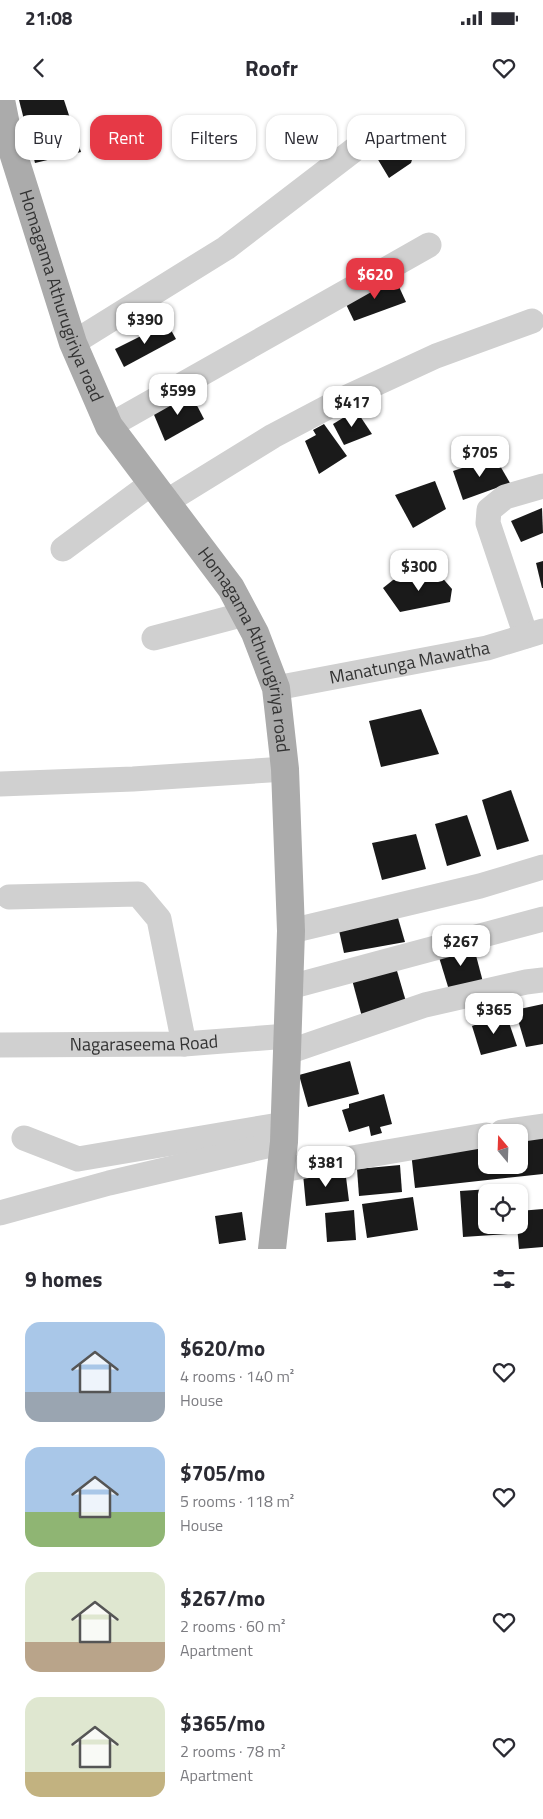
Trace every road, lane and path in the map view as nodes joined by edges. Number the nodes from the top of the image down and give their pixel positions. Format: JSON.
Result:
{"nodes":[{"id":1,"x":2,"y":100,"type":"edge"},
{"id":2,"x":347,"y":156,"type":"edge"},
{"id":3,"x":429,"y":245,"type":"dead end"},
{"id":4,"x":532,"y":321,"type":"dead end"},
{"id":5,"x":73,"y":343,"type":"junction"},
{"id":6,"x":109,"y":426,"type":"junction"},
{"id":7,"x":543,"y":486,"type":"edge"},
{"id":8,"x":159,"y":492,"type":"junction"},
{"id":9,"x":63,"y":549,"type":"dead end"},
{"id":10,"x":245,"y":614,"type":"junction"},
{"id":11,"x":535,"y":634,"type":"edge"},
{"id":12,"x":154,"y":638,"type":"dead end"},
{"id":13,"x":276,"y":688,"type":"junction"},
{"id":14,"x":285,"y":769,"type":"junction"},
{"id":15,"x":0,"y":784,"type":"edge"},
{"id":16,"x":543,"y":867,"type":"edge"},
{"id":17,"x":9,"y":897,"type":"dead end"},
{"id":18,"x":543,"y":919,"type":"edge"},
{"id":19,"x":291,"y":931,"type":"junction"},
{"id":20,"x":543,"y":980,"type":"edge"},
{"id":21,"x":290,"y":987,"type":"junction"},
{"id":22,"x":184,"y":1044,"type":"junction"},
{"id":23,"x":288,"y":1044,"type":"junction"},
{"id":24,"x":0,"y":1045,"type":"edge"},
{"id":25,"x":543,"y":1126,"type":"edge"},
{"id":26,"x":528,"y":1128,"type":"edge"},
{"id":27,"x":284,"y":1133,"type":"junction"},
{"id":28,"x":478,"y":1136,"type":"edge"},
{"id":29,"x":24,"y":1138,"type":"dead end"},
{"id":30,"x":282,"y":1170,"type":"junction"},
{"id":31,"x":0,"y":1213,"type":"edge"},
{"id":32,"x":272,"y":1249,"type":"edge"}],
"edges":[{"from":1,"to":5,"type":"main road","name":"Homagama Athurugiriya road"},
{"from":2,"to":5,"type":"street"},
{"from":3,"to":6,"type":"street"},
{"from":4,"to":8,"type":"street"},
{"from":5,"to":6,"type":"main road","name":"Homagama Athurugiriya road"},
{"from":6,"to":8,"type":"main road","name":"Homagama Athurugiriya road"},
{"from":7,"to":11,"type":"street"},
{"from":8,"to":9,"type":"street"},
{"from":8,"to":10,"type":"main road","name":"Homagama Athurugiriya road"},
{"from":10,"to":12,"type":"street"},
{"from":10,"to":13,"type":"main road","name":"Homagama Athurugiriya road"},
{"from":11,"to":13,"type":"street","name":"Manatunga Mawatha"},
{"from":13,"to":14,"type":"main road","name":"Homagama Athurugiriya road"},
{"from":14,"to":15,"type":"street"},
{"from":14,"to":19,"type":"main road","name":"Homagama Athurugiriya road"},
{"from":16,"to":19,"type":"street"},
{"from":17,"to":22,"type":"street"},
{"from":18,"to":21,"type":"street"},
{"from":19,"to":21,"type":"main road","name":"Homagama Athurugiriya road"},
{"from":20,"to":23,"type":"street","name":"Nagaraseema Road"},
{"from":21,"to":23,"type":"main road","name":"Homagama Athurugiriya road"},
{"from":22,"to":23,"type":"street","name":"Nagaraseema Road"},
{"from":22,"to":24,"type":"street","name":"Nagaraseema Road"},
{"from":23,"to":27,"type":"main road","name":"Homagama Athurugiriya road"},
{"from":25,"to":26,"type":"street"},
{"from":27,"to":29,"type":"street"},
{"from":27,"to":30,"type":"main road","name":"Homagama Athurugiriya road"},
{"from":27,"to":31,"type":"street"},
{"from":28,"to":30,"type":"street"},
{"from":30,"to":32,"type":"main road","name":"Homagama Athurugiriya road"}]}
